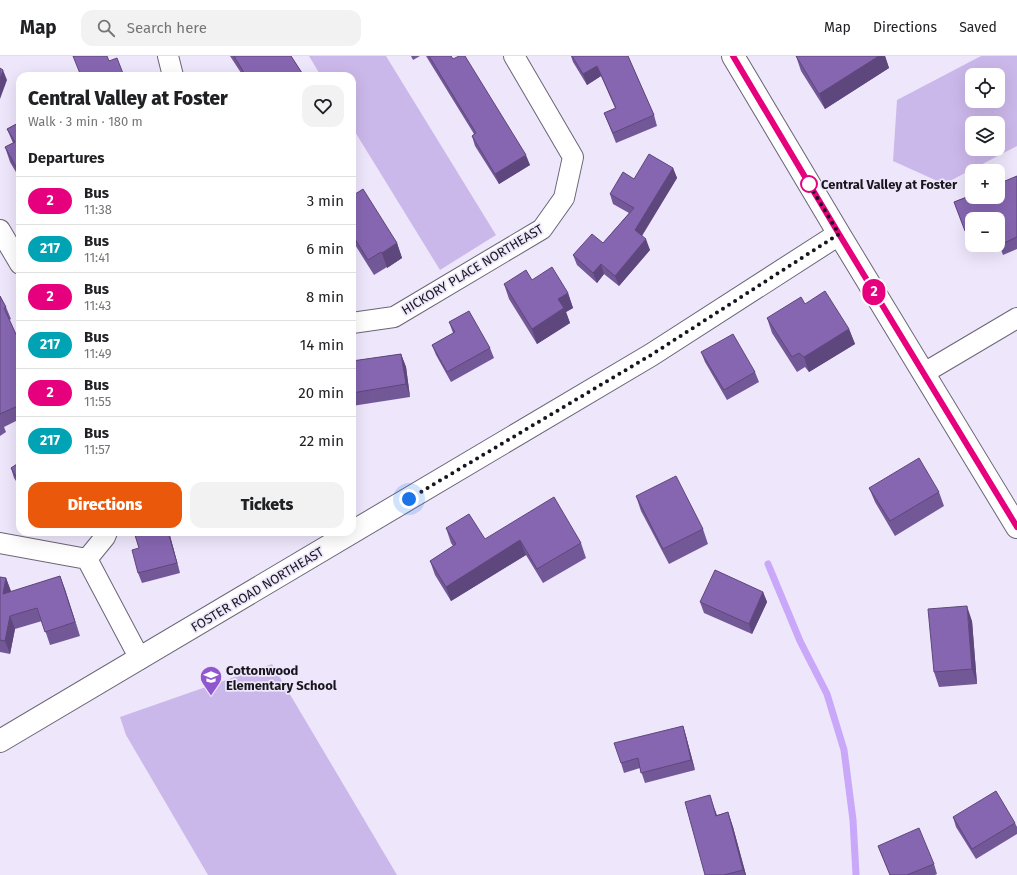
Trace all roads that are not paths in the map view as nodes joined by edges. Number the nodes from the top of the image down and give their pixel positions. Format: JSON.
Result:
{"nodes":[{"id":1,"x":168,"y":56,"type":"edge"},
{"id":2,"x":514,"y":56,"type":"edge"},
{"id":3,"x":733,"y":56,"type":"edge"},
{"id":4,"x":172,"y":72,"type":"edge"},
{"id":5,"x":0,"y":230,"type":"edge"},
{"id":6,"x":839,"y":234,"type":"junction"},
{"id":7,"x":16,"y":257,"type":"edge"},
{"id":8,"x":1017,"y":318,"type":"edge"},
{"id":9,"x":356,"y":322,"type":"edge"},
{"id":10,"x":924,"y":373,"type":"junction"},
{"id":11,"x":1017,"y":527,"type":"edge"},
{"id":12,"x":356,"y":530,"type":"edge"},
{"id":13,"x":105,"y":536,"type":"edge"},
{"id":14,"x":346,"y":536,"type":"edge"},
{"id":15,"x":0,"y":544,"type":"edge"},
{"id":16,"x":87,"y":559,"type":"junction"},
{"id":17,"x":140,"y":658,"type":"junction"},
{"id":18,"x":0,"y":741,"type":"edge"}],
"edges":[{"from":1,"to":4,"type":"street"},
{"from":2,"to":9,"type":"street","name":"HICKORY PLACE NORTHEAST"},
{"from":3,"to":6,"type":"street"},
{"from":5,"to":7,"type":"street"},
{"from":6,"to":10,"type":"street"},
{"from":6,"to":12,"type":"street","name":"FOSTER ROAD NORTHEAST"},
{"from":8,"to":10,"type":"street"},
{"from":10,"to":11,"type":"street"},
{"from":13,"to":16,"type":"street"},
{"from":14,"to":17,"type":"street","name":"FOSTER ROAD NORTHEAST"},
{"from":15,"to":16,"type":"street"},
{"from":16,"to":17,"type":"street"},
{"from":17,"to":18,"type":"street","name":"FOSTER ROAD NORTHEAST"}]}
